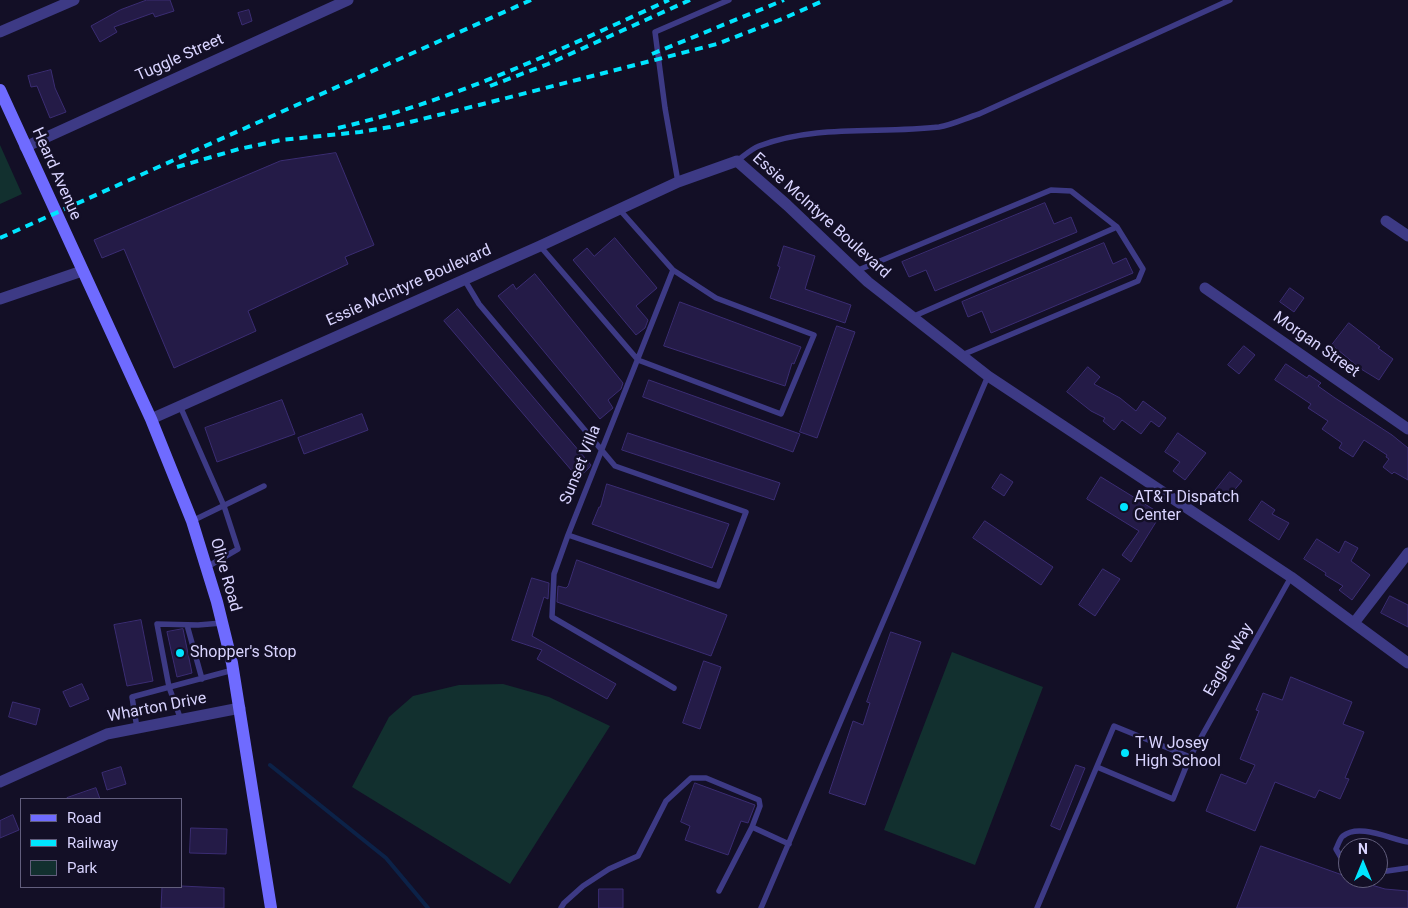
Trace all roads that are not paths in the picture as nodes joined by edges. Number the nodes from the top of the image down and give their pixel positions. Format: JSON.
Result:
{"nodes":[{"id":1,"x":74,"y":0,"type":"edge"},
{"id":2,"x":348,"y":0,"type":"edge"},
{"id":3,"x":729,"y":0,"type":"edge"},
{"id":4,"x":1230,"y":0,"type":"edge"},
{"id":5,"x":0,"y":32,"type":"edge"},
{"id":6,"x":0,"y":90,"type":"edge"},
{"id":7,"x":25,"y":146,"type":"junction"},
{"id":8,"x":737,"y":161,"type":"junction"},
{"id":9,"x":678,"y":182,"type":"junction"},
{"id":10,"x":619,"y":209,"type":"junction"},
{"id":11,"x":1386,"y":221,"type":"dead end"},
{"id":12,"x":1116,"y":226,"type":"junction"},
{"id":13,"x":1408,"y":236,"type":"edge"},
{"id":14,"x":540,"y":246,"type":"junction"},
{"id":15,"x":673,"y":270,"type":"junction"},
{"id":16,"x":856,"y":271,"type":"junction"},
{"id":17,"x":82,"y":272,"type":"junction"},
{"id":18,"x":464,"y":279,"type":"junction"},
{"id":19,"x":1205,"y":288,"type":"dead end"},
{"id":20,"x":0,"y":299,"type":"edge"},
{"id":21,"x":912,"y":317,"type":"junction"},
{"id":22,"x":962,"y":355,"type":"junction"},
{"id":23,"x":638,"y":360,"type":"junction"},
{"id":24,"x":988,"y":376,"type":"junction"},
{"id":25,"x":180,"y":406,"type":"junction"},
{"id":26,"x":151,"y":419,"type":"junction"},
{"id":27,"x":1408,"y":429,"type":"edge"},
{"id":28,"x":601,"y":451,"type":"junction"},
{"id":29,"x":264,"y":486,"type":"dead end"},
{"id":30,"x":224,"y":506,"type":"junction"},
{"id":31,"x":192,"y":521,"type":"junction"},
{"id":32,"x":568,"y":536,"type":"junction"},
{"id":33,"x":1408,"y":553,"type":"edge"},
{"id":34,"x":207,"y":568,"type":"junction"},
{"id":35,"x":1291,"y":577,"type":"junction"},
{"id":36,"x":222,"y":623,"type":"junction"},
{"id":37,"x":1354,"y":623,"type":"junction"},
{"id":38,"x":187,"y":625,"type":"junction"},
{"id":39,"x":1408,"y":662,"type":"edge"},
{"id":40,"x":233,"y":670,"type":"junction"},
{"id":41,"x":202,"y":678,"type":"junction"},
{"id":42,"x":169,"y":687,"type":"junction"},
{"id":43,"x":674,"y":688,"type":"dead end"},
{"id":44,"x":240,"y":708,"type":"junction"},
{"id":45,"x":181,"y":720,"type":"junction"},
{"id":46,"x":137,"y":728,"type":"junction"},
{"id":47,"x":1190,"y":757,"type":"junction"},
{"id":48,"x":1097,"y":767,"type":"junction"},
{"id":49,"x":0,"y":782,"type":"edge"},
{"id":50,"x":752,"y":827,"type":"junction"},
{"id":51,"x":1341,"y":838,"type":"edge"},
{"id":52,"x":1387,"y":838,"type":"edge"},
{"id":53,"x":1388,"y":838,"type":"edge"},
{"id":54,"x":1408,"y":842,"type":"edge"},
{"id":55,"x":789,"y":844,"type":"junction"},
{"id":56,"x":1408,"y":868,"type":"edge"},
{"id":57,"x":1388,"y":871,"type":"edge"},
{"id":58,"x":719,"y":891,"type":"dead end"},
{"id":59,"x":271,"y":908,"type":"edge"},
{"id":60,"x":561,"y":908,"type":"edge"},
{"id":61,"x":761,"y":908,"type":"edge"},
{"id":62,"x":1037,"y":908,"type":"edge"}],
"edges":[{"from":1,"to":5,"type":"street"},
{"from":2,"to":7,"type":"street","name":"Tuggle Street"},
{"from":3,"to":9,"type":"lane"},
{"from":4,"to":8,"type":"lane"},
{"from":6,"to":7,"type":"street","name":"Heard Avenue"},
{"from":7,"to":17,"type":"street","name":"Heard Avenue"},
{"from":8,"to":9,"type":"street","name":"Essie McIntyre Boulevard"},
{"from":8,"to":16,"type":"street","name":"Essie McIntyre Boulevard"},
{"from":9,"to":10,"type":"street","name":"Essie McIntyre Boulevard"},
{"from":10,"to":14,"type":"street","name":"Essie McIntyre Boulevard"},
{"from":10,"to":15,"type":"lane"},
{"from":11,"to":13,"type":"street"},
{"from":12,"to":16,"type":"lane"},
{"from":12,"to":21,"type":"lane"},
{"from":12,"to":22,"type":"lane"},
{"from":14,"to":18,"type":"street","name":"Essie McIntyre Boulevard"},
{"from":14,"to":23,"type":"lane"},
{"from":15,"to":23,"type":"lane","name":"Sunset Villa"},
{"from":15,"to":23,"type":"lane"},
{"from":16,"to":21,"type":"street","name":"Essie McIntyre Boulevard"},
{"from":17,"to":20,"type":"street"},
{"from":17,"to":26,"type":"street","name":"Olive Road"},
{"from":18,"to":25,"type":"street","name":"Essie McIntyre Boulevard"},
{"from":18,"to":28,"type":"lane"},
{"from":19,"to":27,"type":"street","name":"Morgan Street"},
{"from":21,"to":22,"type":"street","name":"Essie McIntyre Boulevard"},
{"from":22,"to":24,"type":"street","name":"Essie McIntyre Boulevard"},
{"from":23,"to":28,"type":"lane","name":"Sunset Villa"},
{"from":24,"to":35,"type":"street","name":"Essie McIntyre Boulevard"},
{"from":24,"to":55,"type":"lane"},
{"from":25,"to":26,"type":"street","name":"Essie McIntyre Boulevard"},
{"from":25,"to":30,"type":"lane"},
{"from":26,"to":31,"type":"street","name":"Olive Road"},
{"from":28,"to":32,"type":"lane","name":"Sunset Villa"},
{"from":28,"to":32,"type":"lane"},
{"from":29,"to":30,"type":"lane"},
{"from":30,"to":31,"type":"lane"},
{"from":30,"to":34,"type":"lane"},
{"from":31,"to":34,"type":"street","name":"Olive Road"},
{"from":32,"to":43,"type":"lane","name":"Sunset Villa"},
{"from":33,"to":37,"type":"street"},
{"from":34,"to":36,"type":"street","name":"Olive Road"},
{"from":35,"to":37,"type":"street","name":"Essie McIntyre Boulevard"},
{"from":35,"to":47,"type":"lane","name":"Eagles Way"},
{"from":36,"to":38,"type":"lane"},
{"from":36,"to":40,"type":"street","name":"Olive Road"},
{"from":37,"to":39,"type":"street","name":"Essie McIntyre Boulevard"},
{"from":38,"to":41,"type":"lane"},
{"from":38,"to":42,"type":"lane"},
{"from":40,"to":41,"type":"lane"},
{"from":40,"to":44,"type":"street","name":"Olive Road"},
{"from":41,"to":42,"type":"lane"},
{"from":42,"to":45,"type":"lane"},
{"from":42,"to":46,"type":"lane"},
{"from":44,"to":45,"type":"street","name":"Wharton Drive"},
{"from":44,"to":59,"type":"street","name":"Olive Road"},
{"from":45,"to":46,"type":"street","name":"Wharton Drive"},
{"from":46,"to":49,"type":"street","name":"Wharton Drive"},
{"from":47,"to":48,"type":"lane"},
{"from":47,"to":48,"type":"lane","name":"Eagles Way"},
{"from":48,"to":62,"type":"lane"},
{"from":50,"to":55,"type":"lane"},
{"from":50,"to":58,"type":"lane"},
{"from":50,"to":60,"type":"lane"},
{"from":51,"to":52,"type":"lane"},
{"from":53,"to":54,"type":"lane"},
{"from":55,"to":61,"type":"lane"},
{"from":56,"to":57,"type":"lane"}]}
